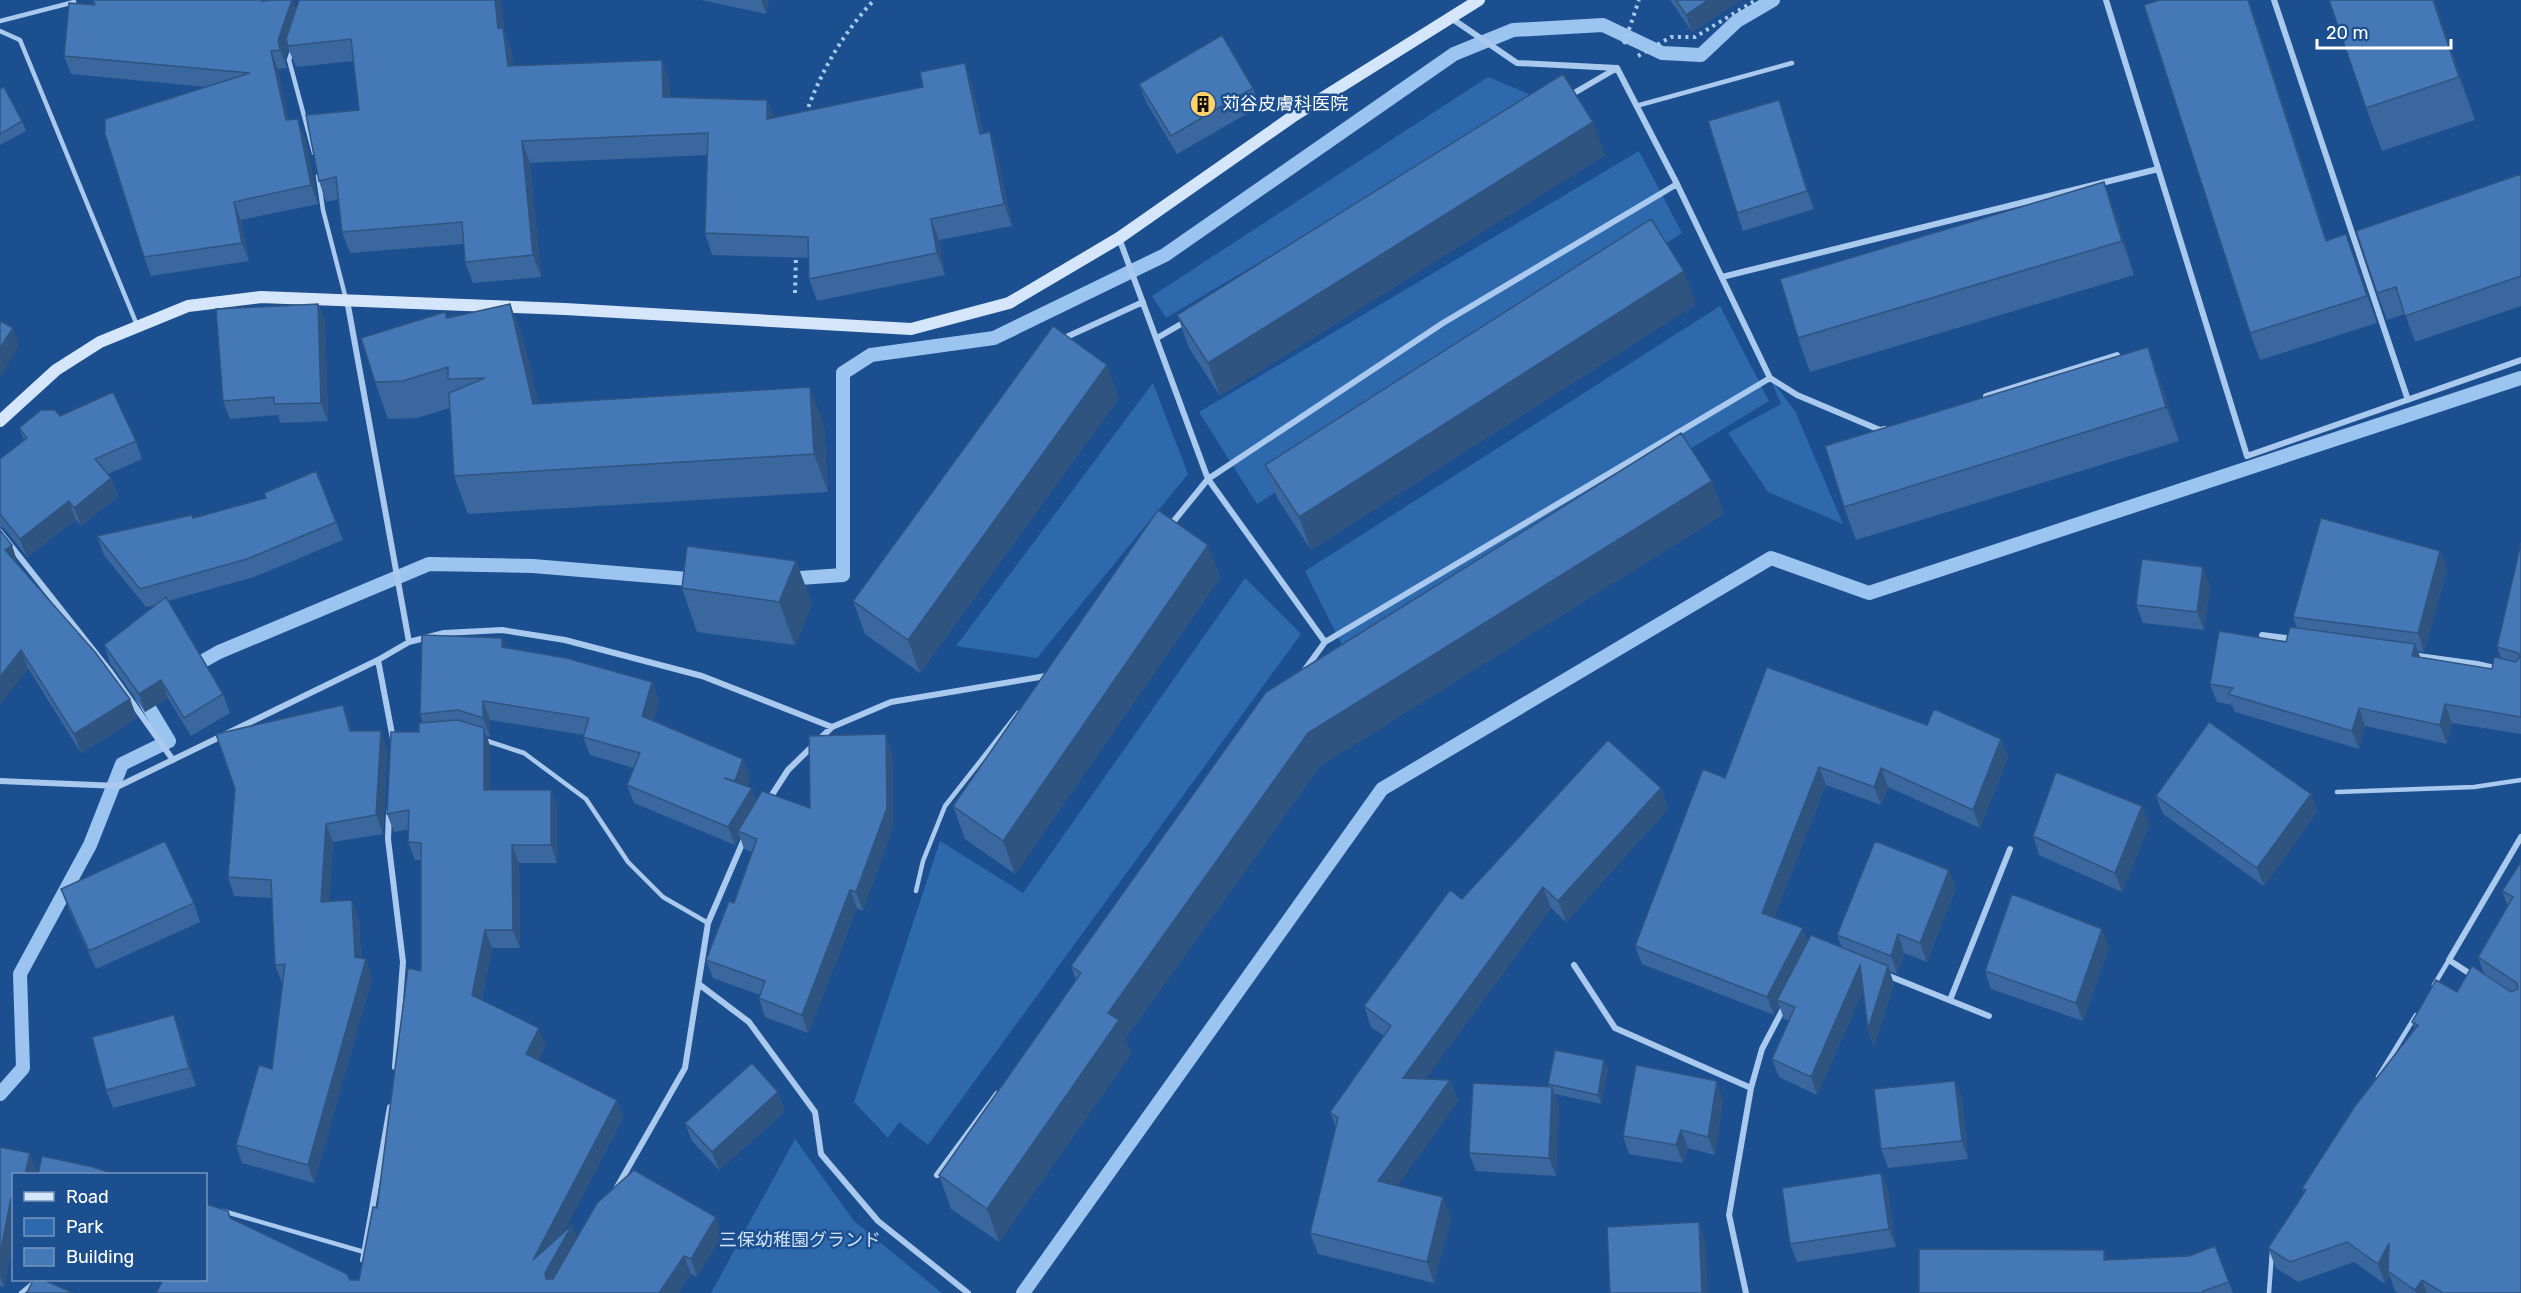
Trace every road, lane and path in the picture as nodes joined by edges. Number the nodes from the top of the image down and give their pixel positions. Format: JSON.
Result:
{"nodes":[{"id":1,"x":874,"y":0,"type":"edge"},
{"id":2,"x":1479,"y":0,"type":"edge"},
{"id":3,"x":1639,"y":0,"type":"edge"},
{"id":4,"x":1756,"y":0,"type":"edge"},
{"id":5,"x":2106,"y":0,"type":"edge"},
{"id":6,"x":2274,"y":0,"type":"edge"},
{"id":7,"x":74,"y":2,"type":"edge"},
{"id":8,"x":1451,"y":17,"type":"junction"},
{"id":9,"x":0,"y":21,"type":"edge"},
{"id":10,"x":0,"y":31,"type":"edge"},
{"id":11,"x":293,"y":49,"type":"edge"},
{"id":12,"x":1792,"y":63,"type":"dead end"},
{"id":13,"x":1617,"y":68,"type":"junction"},
{"id":14,"x":1566,"y":98,"type":"edge"},
{"id":15,"x":1636,"y":105,"type":"junction"},
{"id":16,"x":802,"y":123,"type":"edge"},
{"id":17,"x":315,"y":158,"type":"edge"},
{"id":18,"x":317,"y":168,"type":"edge"},
{"id":19,"x":2158,"y":168,"type":"junction"},
{"id":20,"x":1677,"y":184,"type":"junction"},
{"id":21,"x":1119,"y":238,"type":"junction"},
{"id":22,"x":796,"y":252,"type":"edge"},
{"id":23,"x":1722,"y":278,"type":"junction"},
{"id":24,"x":346,"y":299,"type":"junction"},
{"id":25,"x":1143,"y":302,"type":"junction"},
{"id":26,"x":1198,"y":314,"type":"edge"},
{"id":27,"x":794,"y":323,"type":"junction"},
{"id":28,"x":138,"y":327,"type":"junction"},
{"id":29,"x":1157,"y":338,"type":"junction"},
{"id":30,"x":1053,"y":349,"type":"edge"},
{"id":31,"x":2117,"y":355,"type":"edge"},
{"id":32,"x":2521,"y":360,"type":"edge"},
{"id":33,"x":1770,"y":378,"type":"junction"},
{"id":34,"x":1982,"y":398,"type":"edge"},
{"id":35,"x":2408,"y":400,"type":"junction"},
{"id":36,"x":0,"y":421,"type":"edge"},
{"id":37,"x":1892,"y":427,"type":"edge"},
{"id":38,"x":1208,"y":479,"type":"junction"},
{"id":39,"x":0,"y":532,"type":"edge"},
{"id":40,"x":1163,"y":533,"type":"edge"},
{"id":41,"x":2262,"y":635,"type":"dead end"},
{"id":42,"x":2307,"y":641,"type":"edge"},
{"id":43,"x":410,"y":642,"type":"junction"},
{"id":44,"x":1325,"y":642,"type":"junction"},
{"id":45,"x":2398,"y":653,"type":"edge"},
{"id":46,"x":378,"y":660,"type":"junction"},
{"id":47,"x":1053,"y":669,"type":"edge"},
{"id":48,"x":2510,"y":672,"type":"edge"},
{"id":49,"x":1045,"y":678,"type":"junction"},
{"id":50,"x":1297,"y":681,"type":"edge"},
{"id":51,"x":1038,"y":687,"type":"edge"},
{"id":52,"x":1024,"y":705,"type":"edge"},
{"id":53,"x":832,"y":728,"type":"junction"},
{"id":54,"x":475,"y":736,"type":"edge"},
{"id":55,"x":405,"y":739,"type":"edge"},
{"id":56,"x":393,"y":740,"type":"junction"},
{"id":57,"x":393,"y":751,"type":"edge"},
{"id":58,"x":172,"y":760,"type":"junction"},
{"id":59,"x":2521,"y":780,"type":"edge"},
{"id":60,"x":0,"y":781,"type":"edge"},
{"id":61,"x":2337,"y":792,"type":"dead end"},
{"id":62,"x":390,"y":806,"type":"edge"},
{"id":63,"x":763,"y":810,"type":"edge"},
{"id":64,"x":750,"y":829,"type":"edge"},
{"id":65,"x":2521,"y":837,"type":"edge"},
{"id":66,"x":2010,"y":849,"type":"dead end"},
{"id":67,"x":916,"y":891,"type":"dead end"},
{"id":68,"x":708,"y":923,"type":"junction"},
{"id":69,"x":2450,"y":960,"type":"junction"},
{"id":70,"x":1574,"y":965,"type":"dead end"},
{"id":71,"x":1877,"y":972,"type":"edge"},
{"id":72,"x":2485,"y":984,"type":"edge"},
{"id":73,"x":700,"y":985,"type":"junction"},
{"id":74,"x":2431,"y":990,"type":"edge"},
{"id":75,"x":1789,"y":998,"type":"edge"},
{"id":76,"x":1950,"y":1000,"type":"junction"},
{"id":77,"x":2419,"y":1011,"type":"edge"},
{"id":78,"x":1989,"y":1016,"type":"dead end"},
{"id":79,"x":395,"y":1077,"type":"edge"},
{"id":80,"x":2376,"y":1081,"type":"edge"},
{"id":81,"x":1001,"y":1088,"type":"edge"},
{"id":82,"x":1751,"y":1088,"type":"junction"},
{"id":83,"x":392,"y":1100,"type":"edge"},
{"id":84,"x":937,"y":1175,"type":"edge"},
{"id":85,"x":614,"y":1192,"type":"edge"},
{"id":86,"x":217,"y":1209,"type":"edge"},
{"id":87,"x":2277,"y":1242,"type":"edge"},
{"id":88,"x":364,"y":1252,"type":"junction"},
{"id":89,"x":362,"y":1273,"type":"edge"},
{"id":90,"x":36,"y":1281,"type":"edge"},
{"id":91,"x":21,"y":1293,"type":"edge"},
{"id":92,"x":968,"y":1293,"type":"edge"},
{"id":93,"x":1746,"y":1293,"type":"edge"},
{"id":94,"x":2269,"y":1293,"type":"edge"}],
"edges":[{"from":1,"to":16,"type":"path"},
{"from":2,"to":8,"type":"street"},
{"from":3,"to":13,"type":"path"},
{"from":4,"to":13,"type":"path"},
{"from":5,"to":19,"type":"street"},
{"from":6,"to":35,"type":"street"},
{"from":7,"to":9,"type":"lane"},
{"from":8,"to":13,"type":"street"},
{"from":8,"to":21,"type":"street"},
{"from":10,"to":28,"type":"lane"},
{"from":11,"to":17,"type":"lane"},
{"from":12,"to":15,"type":"lane"},
{"from":13,"to":14,"type":"street"},
{"from":13,"to":15,"type":"street"},
{"from":15,"to":20,"type":"street"},
{"from":18,"to":24,"type":"lane"},
{"from":19,"to":23,"type":"street"},
{"from":19,"to":35,"type":"street"},
{"from":20,"to":23,"type":"street"},
{"from":20,"to":38,"type":"street"},
{"from":21,"to":25,"type":"street"},
{"from":21,"to":27,"type":"street"},
{"from":22,"to":27,"type":"path"},
{"from":23,"to":33,"type":"street"},
{"from":24,"to":27,"type":"street"},
{"from":24,"to":28,"type":"street"},
{"from":24,"to":43,"type":"street"},
{"from":25,"to":29,"type":"street"},
{"from":25,"to":30,"type":"street"},
{"from":26,"to":29,"type":"street"},
{"from":28,"to":36,"type":"street"},
{"from":29,"to":38,"type":"street"},
{"from":31,"to":34,"type":"street"},
{"from":32,"to":35,"type":"street"},
{"from":33,"to":37,"type":"street"},
{"from":33,"to":44,"type":"street"},
{"from":38,"to":40,"type":"street"},
{"from":38,"to":44,"type":"street"},
{"from":39,"to":58,"type":"street"},
{"from":41,"to":42,"type":"street"},
{"from":43,"to":46,"type":"street"},
{"from":43,"to":53,"type":"street"},
{"from":44,"to":50,"type":"street"},
{"from":45,"to":48,"type":"street"},
{"from":46,"to":56,"type":"street"},
{"from":46,"to":58,"type":"street"},
{"from":47,"to":49,"type":"street"},
{"from":49,"to":51,"type":"lane"},
{"from":49,"to":53,"type":"street"},
{"from":52,"to":67,"type":"lane"},
{"from":53,"to":63,"type":"street"},
{"from":54,"to":68,"type":"lane"},
{"from":55,"to":56,"type":"lane"},
{"from":56,"to":57,"type":"street"},
{"from":58,"to":60,"type":"street"},
{"from":59,"to":61,"type":"lane"},
{"from":62,"to":79,"type":"street"},
{"from":64,"to":68,"type":"street"},
{"from":65,"to":69,"type":"street"},
{"from":66,"to":76,"type":"street"},
{"from":68,"to":73,"type":"street"},
{"from":69,"to":72,"type":"street"},
{"from":69,"to":74,"type":"lane"},
{"from":70,"to":82,"type":"street"},
{"from":71,"to":76,"type":"street"},
{"from":73,"to":85,"type":"street"},
{"from":73,"to":92,"type":"street"},
{"from":75,"to":82,"type":"street"},
{"from":76,"to":78,"type":"street"},
{"from":77,"to":80,"type":"lane"},
{"from":81,"to":84,"type":"street"},
{"from":82,"to":93,"type":"street"},
{"from":83,"to":88,"type":"street"},
{"from":86,"to":88,"type":"lane"},
{"from":87,"to":94,"type":"lane"},
{"from":88,"to":89,"type":"street"},
{"from":90,"to":91,"type":"lane"}]}
